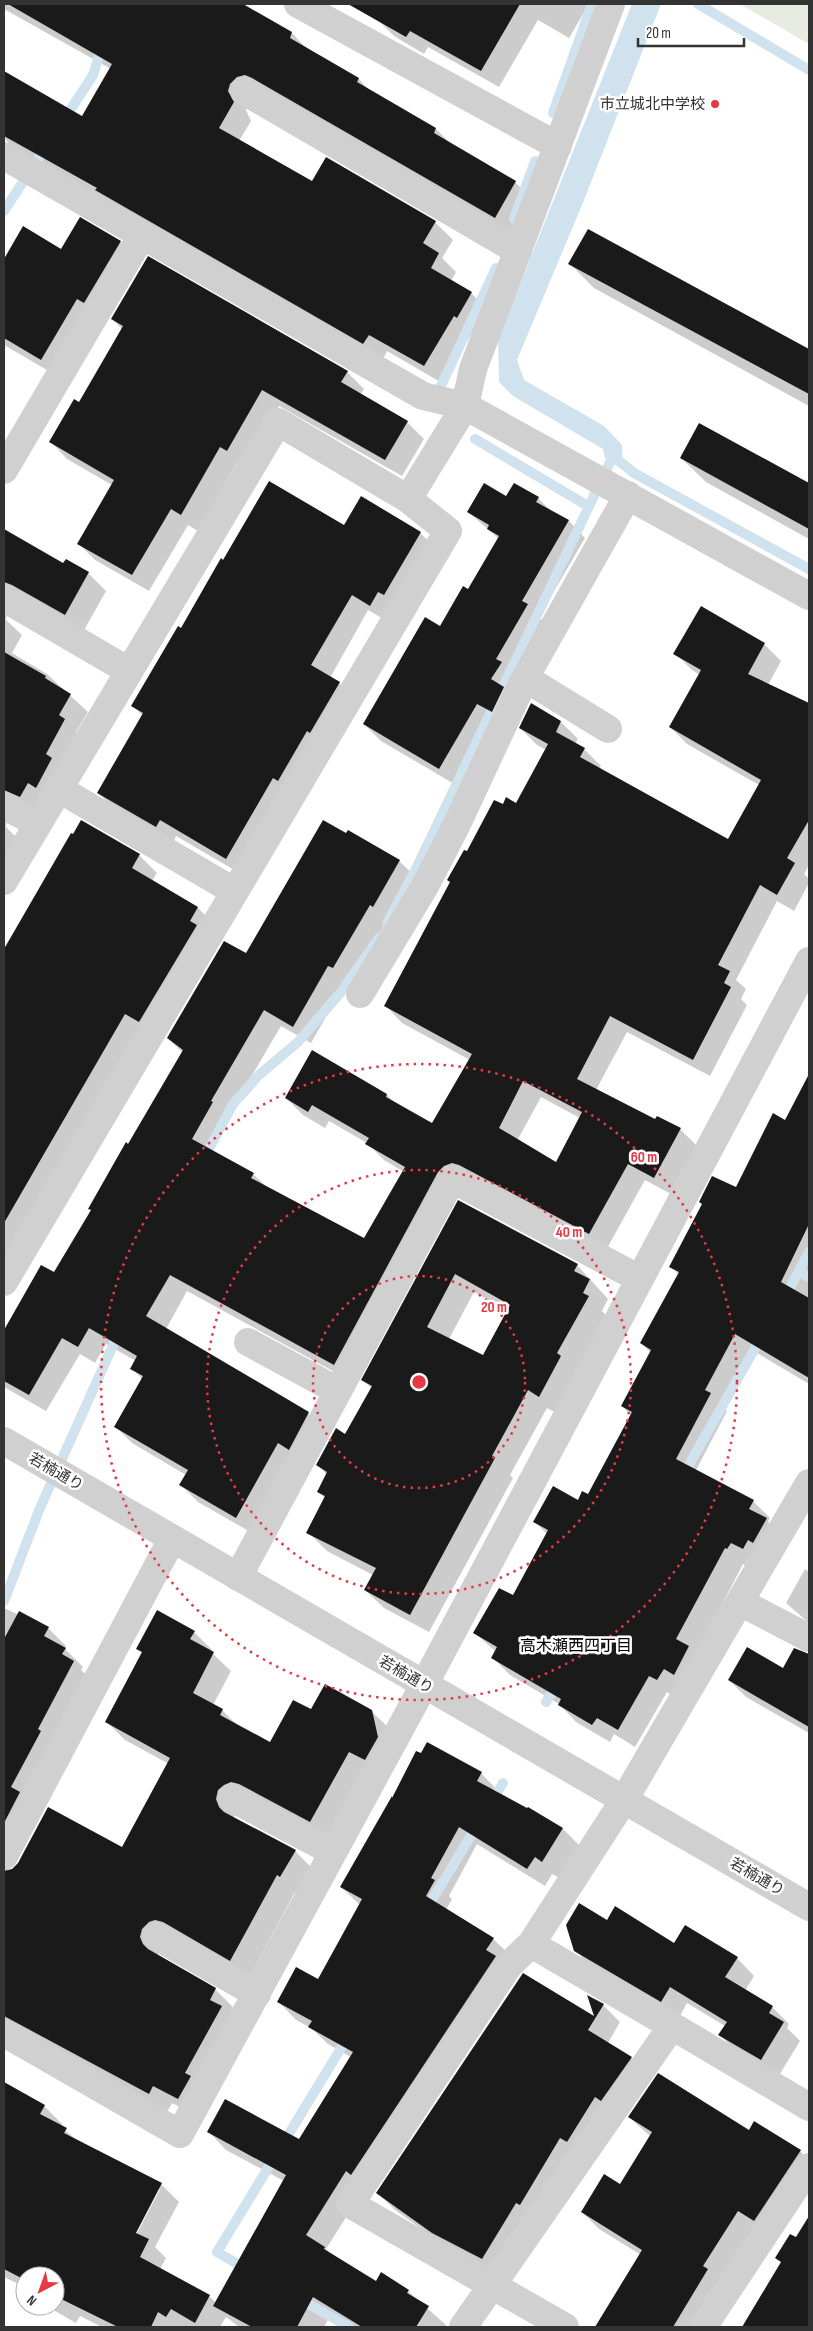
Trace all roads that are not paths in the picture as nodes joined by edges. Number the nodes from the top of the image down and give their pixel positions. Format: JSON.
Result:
{"nodes":[{"id":1,"x":298,"y":4,"type":"edge"},
{"id":2,"x":612,"y":4,"type":"edge"},
{"id":3,"x":244,"y":91,"type":"dead end"},
{"id":4,"x":558,"y":146,"type":"junction"},
{"id":5,"x":22,"y":166,"type":"edge"},
{"id":6,"x":142,"y":236,"type":"junction"},
{"id":7,"x":518,"y":252,"type":"junction"},
{"id":8,"x":465,"y":406,"type":"junction"},
{"id":9,"x":4,"y":470,"type":"edge"},
{"id":10,"x":623,"y":492,"type":"junction"},
{"id":11,"x":408,"y":499,"type":"junction"},
{"id":12,"x":809,"y":596,"type":"edge"},
{"id":13,"x":4,"y":598,"type":"edge"},
{"id":14,"x":129,"y":672,"type":"junction"},
{"id":15,"x":525,"y":678,"type":"junction"},
{"id":16,"x":608,"y":729,"type":"dead end"},
{"id":17,"x":59,"y":789,"type":"junction"},
{"id":18,"x":4,"y":806,"type":"edge"},
{"id":19,"x":38,"y":824,"type":"junction"},
{"id":20,"x":4,"y":881,"type":"edge"},
{"id":21,"x":234,"y":892,"type":"junction"},
{"id":22,"x":809,"y":961,"type":"edge"},
{"id":23,"x":360,"y":994,"type":"dead end"},
{"id":24,"x":640,"y":1278,"type":"junction"},
{"id":25,"x":4,"y":1282,"type":"edge"},
{"id":26,"x":248,"y":1342,"type":"dead end"},
{"id":27,"x":338,"y":1391,"type":"junction"},
{"id":28,"x":4,"y":1442,"type":"edge"},
{"id":29,"x":809,"y":1483,"type":"edge"},
{"id":30,"x":172,"y":1539,"type":"junction"},
{"id":31,"x":238,"y":1577,"type":"junction"},
{"id":32,"x":740,"y":1602,"type":"junction"},
{"id":33,"x":809,"y":1638,"type":"edge"},
{"id":34,"x":424,"y":1685,"type":"junction"},
{"id":35,"x":232,"y":1798,"type":"dead end"},
{"id":36,"x":624,"y":1800,"type":"junction"},
{"id":37,"x":333,"y":1852,"type":"junction"},
{"id":38,"x":4,"y":1856,"type":"edge"},
{"id":39,"x":809,"y":1907,"type":"edge"},
{"id":40,"x":156,"y":1936,"type":"dead end"},
{"id":41,"x":531,"y":1944,"type":"junction"},
{"id":42,"x":256,"y":1994,"type":"junction"},
{"id":43,"x":672,"y":2026,"type":"junction"},
{"id":44,"x":4,"y":2033,"type":"edge"},
{"id":45,"x":809,"y":2107,"type":"edge"},
{"id":46,"x":809,"y":2167,"type":"edge"},
{"id":47,"x":493,"y":2284,"type":"junction"},
{"id":48,"x":463,"y":2327,"type":"edge"},
{"id":49,"x":566,"y":2327,"type":"edge"},
{"id":50,"x":703,"y":2327,"type":"edge"}],
"edges":[{"from":1,"to":4,"type":"street"},
{"from":2,"to":4,"type":"street"},
{"from":3,"to":7,"type":"street"},
{"from":4,"to":7,"type":"street"},
{"from":5,"to":6,"type":"street"},
{"from":6,"to":8,"type":"street"},
{"from":6,"to":9,"type":"street"},
{"from":7,"to":8,"type":"street"},
{"from":8,"to":10,"type":"street"},
{"from":8,"to":11,"type":"street"},
{"from":10,"to":12,"type":"street"},
{"from":10,"to":15,"type":"street"},
{"from":11,"to":14,"type":"street"},
{"from":11,"to":21,"type":"street"},
{"from":13,"to":14,"type":"street"},
{"from":14,"to":17,"type":"street"},
{"from":15,"to":16,"type":"street"},
{"from":15,"to":23,"type":"street"},
{"from":17,"to":19,"type":"street"},
{"from":17,"to":21,"type":"street"},
{"from":18,"to":19,"type":"street"},
{"from":19,"to":20,"type":"street"},
{"from":21,"to":25,"type":"street"},
{"from":22,"to":24,"type":"street"},
{"from":24,"to":27,"type":"street"},
{"from":24,"to":34,"type":"street"},
{"from":26,"to":27,"type":"street"},
{"from":27,"to":31,"type":"street"},
{"from":28,"to":30,"type":"street","name":"若楠通り"},
{"from":29,"to":32,"type":"street"},
{"from":30,"to":31,"type":"street","name":"若楠通り"},
{"from":30,"to":38,"type":"street"},
{"from":31,"to":34,"type":"street","name":"若楠通り"},
{"from":32,"to":33,"type":"street"},
{"from":32,"to":36,"type":"street"},
{"from":34,"to":36,"type":"street","name":"若楠通り"},
{"from":34,"to":37,"type":"street"},
{"from":35,"to":37,"type":"street"},
{"from":36,"to":39,"type":"street","name":"若楠通り"},
{"from":36,"to":41,"type":"street"},
{"from":37,"to":42,"type":"street"},
{"from":40,"to":42,"type":"street"},
{"from":41,"to":43,"type":"street"},
{"from":41,"to":47,"type":"street"},
{"from":42,"to":44,"type":"street"},
{"from":43,"to":45,"type":"street"},
{"from":43,"to":47,"type":"street"},
{"from":46,"to":50,"type":"street"},
{"from":47,"to":48,"type":"street"},
{"from":47,"to":49,"type":"street"}]}
